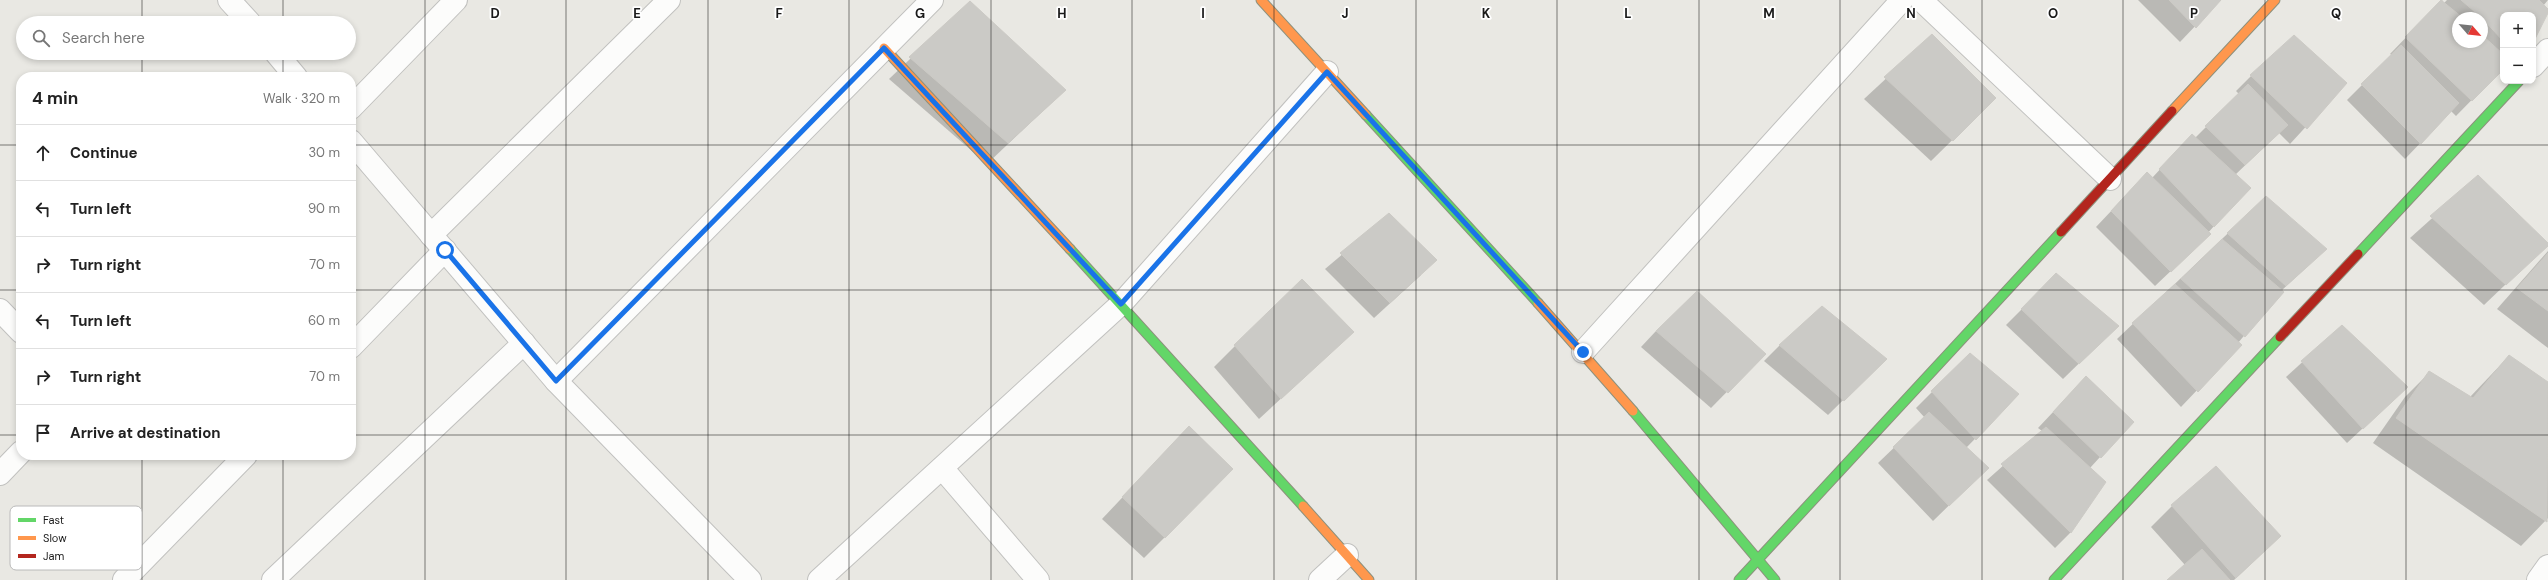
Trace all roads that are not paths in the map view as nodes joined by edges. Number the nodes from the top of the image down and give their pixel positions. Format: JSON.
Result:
{"nodes":[{"id":1,"x":456,"y":0,"type":"edge"},
{"id":2,"x":669,"y":0,"type":"edge"},
{"id":3,"x":932,"y":0,"type":"edge"},
{"id":4,"x":1261,"y":0,"type":"edge"},
{"id":5,"x":1902,"y":0,"type":"edge"},
{"id":6,"x":1921,"y":0,"type":"edge"},
{"id":7,"x":2275,"y":0,"type":"edge"},
{"id":8,"x":232,"y":1,"type":"edge"},
{"id":9,"x":244,"y":16,"type":"edge"},
{"id":10,"x":884,"y":48,"type":"junction"},
{"id":11,"x":2548,"y":50,"type":"edge"},
{"id":12,"x":282,"y":60,"type":"edge"},
{"id":13,"x":2536,"y":63,"type":"edge"},
{"id":14,"x":292,"y":72,"type":"edge"},
{"id":15,"x":1327,"y":72,"type":"junction"},
{"id":16,"x":2516,"y":84,"type":"edge"},
{"id":17,"x":356,"y":103,"type":"edge"},
{"id":18,"x":356,"y":147,"type":"edge"},
{"id":19,"x":2110,"y":179,"type":"junction"},
{"id":20,"x":438,"y":243,"type":"junction"},
{"id":21,"x":1121,"y":304,"type":"junction"},
{"id":22,"x":0,"y":310,"type":"edge"},
{"id":23,"x":16,"y":327,"type":"edge"},
{"id":24,"x":356,"y":341,"type":"edge"},
{"id":25,"x":524,"y":343,"type":"junction"},
{"id":26,"x":1583,"y":352,"type":"junction"},
{"id":27,"x":556,"y":381,"type":"junction"},
{"id":28,"x":16,"y":457,"type":"edge"},
{"id":29,"x":241,"y":460,"type":"edge"},
{"id":30,"x":942,"y":468,"type":"junction"},
{"id":31,"x":0,"y":474,"type":"edge"},
{"id":32,"x":1347,"y":555,"type":"junction"},
{"id":33,"x":1757,"y":560,"type":"junction"},
{"id":34,"x":142,"y":562,"type":"edge"},
{"id":35,"x":134,"y":570,"type":"edge"},
{"id":36,"x":124,"y":580,"type":"edge"},
{"id":37,"x":273,"y":580,"type":"edge"},
{"id":38,"x":750,"y":580,"type":"edge"},
{"id":39,"x":819,"y":580,"type":"edge"},
{"id":40,"x":1038,"y":580,"type":"edge"},
{"id":41,"x":1320,"y":580,"type":"edge"},
{"id":42,"x":1369,"y":580,"type":"edge"},
{"id":43,"x":1739,"y":580,"type":"edge"},
{"id":44,"x":1775,"y":580,"type":"edge"},
{"id":45,"x":2054,"y":580,"type":"edge"}],
"edges":[{"from":1,"to":17,"type":"street"},
{"from":2,"to":20,"type":"street"},
{"from":3,"to":10,"type":"street"},
{"from":4,"to":15,"type":"street"},
{"from":5,"to":26,"type":"street"},
{"from":6,"to":19,"type":"street"},
{"from":7,"to":19,"type":"street"},
{"from":8,"to":9,"type":"street"},
{"from":10,"to":21,"type":"street"},
{"from":10,"to":27,"type":"street"},
{"from":11,"to":13,"type":"street"},
{"from":12,"to":14,"type":"street"},
{"from":15,"to":21,"type":"street"},
{"from":15,"to":26,"type":"street"},
{"from":16,"to":45,"type":"street"},
{"from":18,"to":20,"type":"street"},
{"from":19,"to":33,"type":"street"},
{"from":20,"to":24,"type":"street"},
{"from":20,"to":25,"type":"street"},
{"from":21,"to":30,"type":"street"},
{"from":21,"to":32,"type":"street"},
{"from":22,"to":23,"type":"street"},
{"from":25,"to":27,"type":"street"},
{"from":25,"to":37,"type":"street"},
{"from":26,"to":33,"type":"street"},
{"from":27,"to":38,"type":"street"},
{"from":28,"to":31,"type":"street"},
{"from":29,"to":34,"type":"street"},
{"from":30,"to":39,"type":"street"},
{"from":30,"to":40,"type":"street"},
{"from":32,"to":41,"type":"street"},
{"from":32,"to":42,"type":"street"},
{"from":33,"to":43,"type":"street"},
{"from":33,"to":44,"type":"street"},
{"from":35,"to":36,"type":"street"}]}
